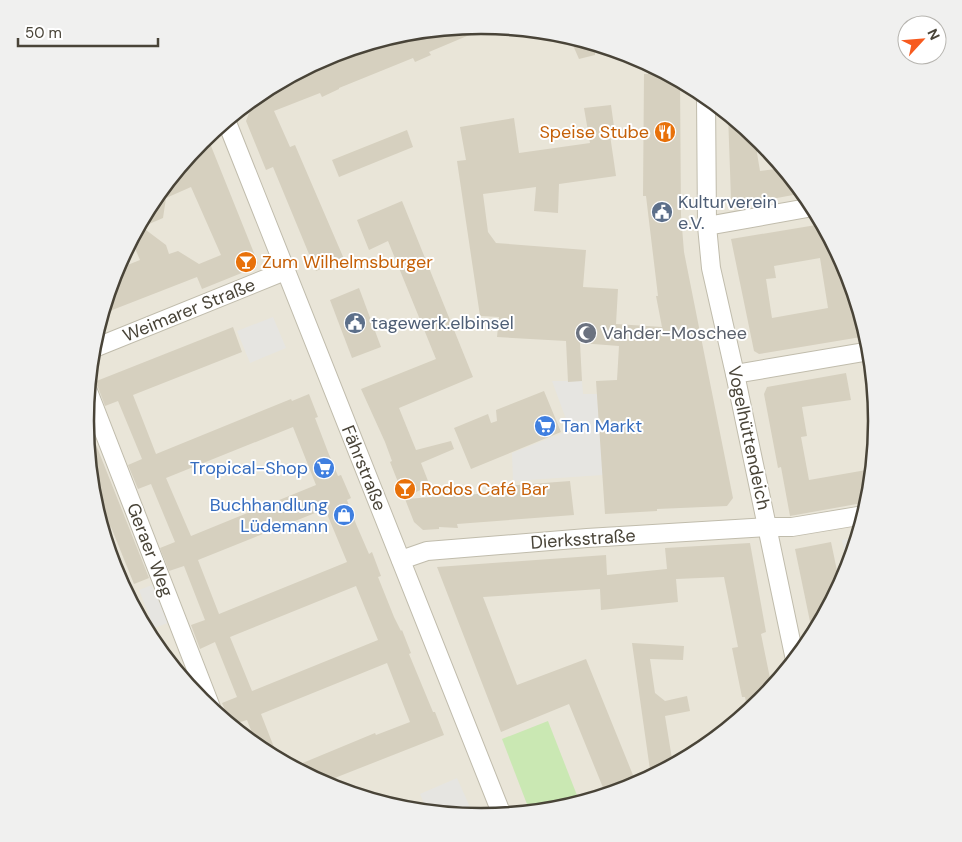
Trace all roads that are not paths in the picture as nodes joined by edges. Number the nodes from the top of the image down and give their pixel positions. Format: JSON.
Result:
{"nodes":[{"id":1,"x":706,"y":106,"type":"edge"},
{"id":2,"x":229,"y":127,"type":"edge"},
{"id":3,"x":805,"y":209,"type":"edge"},
{"id":4,"x":707,"y":226,"type":"junction"},
{"id":5,"x":286,"y":271,"type":"junction"},
{"id":6,"x":101,"y":345,"type":"edge"},
{"id":7,"x":862,"y":352,"type":"edge"},
{"id":8,"x":736,"y":374,"type":"junction"},
{"id":9,"x":95,"y":408,"type":"edge"},
{"id":10,"x":856,"y":516,"type":"edge"},
{"id":11,"x":767,"y":527,"type":"junction"},
{"id":12,"x":401,"y":560,"type":"junction"},
{"id":13,"x":793,"y":650,"type":"edge"},
{"id":14,"x":206,"y":693,"type":"edge"},
{"id":15,"x":499,"y":807,"type":"edge"}],
"edges":[{"from":1,"to":4,"type":"street","name":"Vogelhüttendeich"},
{"from":2,"to":5,"type":"street","name":"Fährstraße"},
{"from":3,"to":4,"type":"street"},
{"from":4,"to":8,"type":"street","name":"Vogelhüttendeich"},
{"from":5,"to":6,"type":"street","name":"Weimarer Straße"},
{"from":5,"to":12,"type":"street","name":"Fährstraße"},
{"from":7,"to":8,"type":"street"},
{"from":8,"to":11,"type":"street","name":"Vogelhüttendeich"},
{"from":9,"to":14,"type":"street","name":"Geraer Weg"},
{"from":10,"to":11,"type":"street","name":"Dierksstraße"},
{"from":11,"to":12,"type":"street","name":"Dierksstraße"},
{"from":11,"to":13,"type":"street","name":"Vogelhüttendeich"},
{"from":12,"to":15,"type":"street","name":"Fährstraße"}]}
